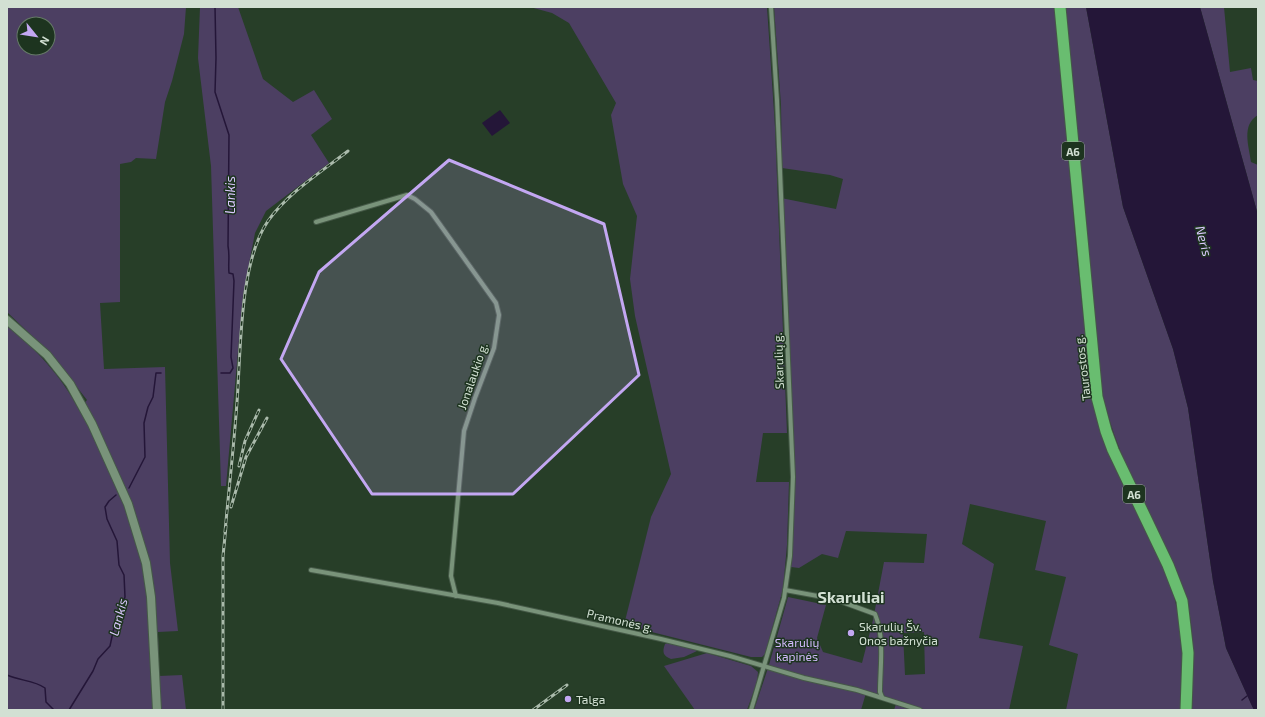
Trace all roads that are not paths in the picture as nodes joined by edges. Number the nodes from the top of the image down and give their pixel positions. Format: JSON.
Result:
{"nodes":[{"id":1,"x":771,"y":7,"type":"edge"},
{"id":2,"x":1060,"y":7,"type":"edge"},
{"id":3,"x":316,"y":222,"type":"dead end"},
{"id":4,"x":7,"y":320,"type":"edge"},
{"id":5,"x":311,"y":570,"type":"dead end"},
{"id":6,"x":785,"y":590,"type":"junction"},
{"id":7,"x":456,"y":596,"type":"junction"},
{"id":8,"x":764,"y":668,"type":"junction"},
{"id":9,"x":882,"y":697,"type":"junction"},
{"id":10,"x":156,"y":710,"type":"edge"},
{"id":11,"x":751,"y":710,"type":"edge"},
{"id":12,"x":920,"y":710,"type":"edge"},
{"id":13,"x":1186,"y":710,"type":"edge"}],
"edges":[{"from":1,"to":6,"type":"street","name":"Skarulių g."},
{"from":2,"to":13,"type":"highway","name":"Taurostos g.","number":"A6"},
{"from":3,"to":7,"type":"street","name":"Jonalaukio g."},
{"from":4,"to":10,"type":"main road"},
{"from":5,"to":7,"type":"street","name":"Pramonės g."},
{"from":6,"to":8,"type":"street","name":"Skarulių g."},
{"from":6,"to":9,"type":"street"},
{"from":7,"to":8,"type":"street","name":"Pramonės g."},
{"from":8,"to":9,"type":"street","name":"Pramonės g."},
{"from":8,"to":11,"type":"street","name":"Skarulių g."},
{"from":9,"to":12,"type":"street","name":"Pramonės g."}]}
